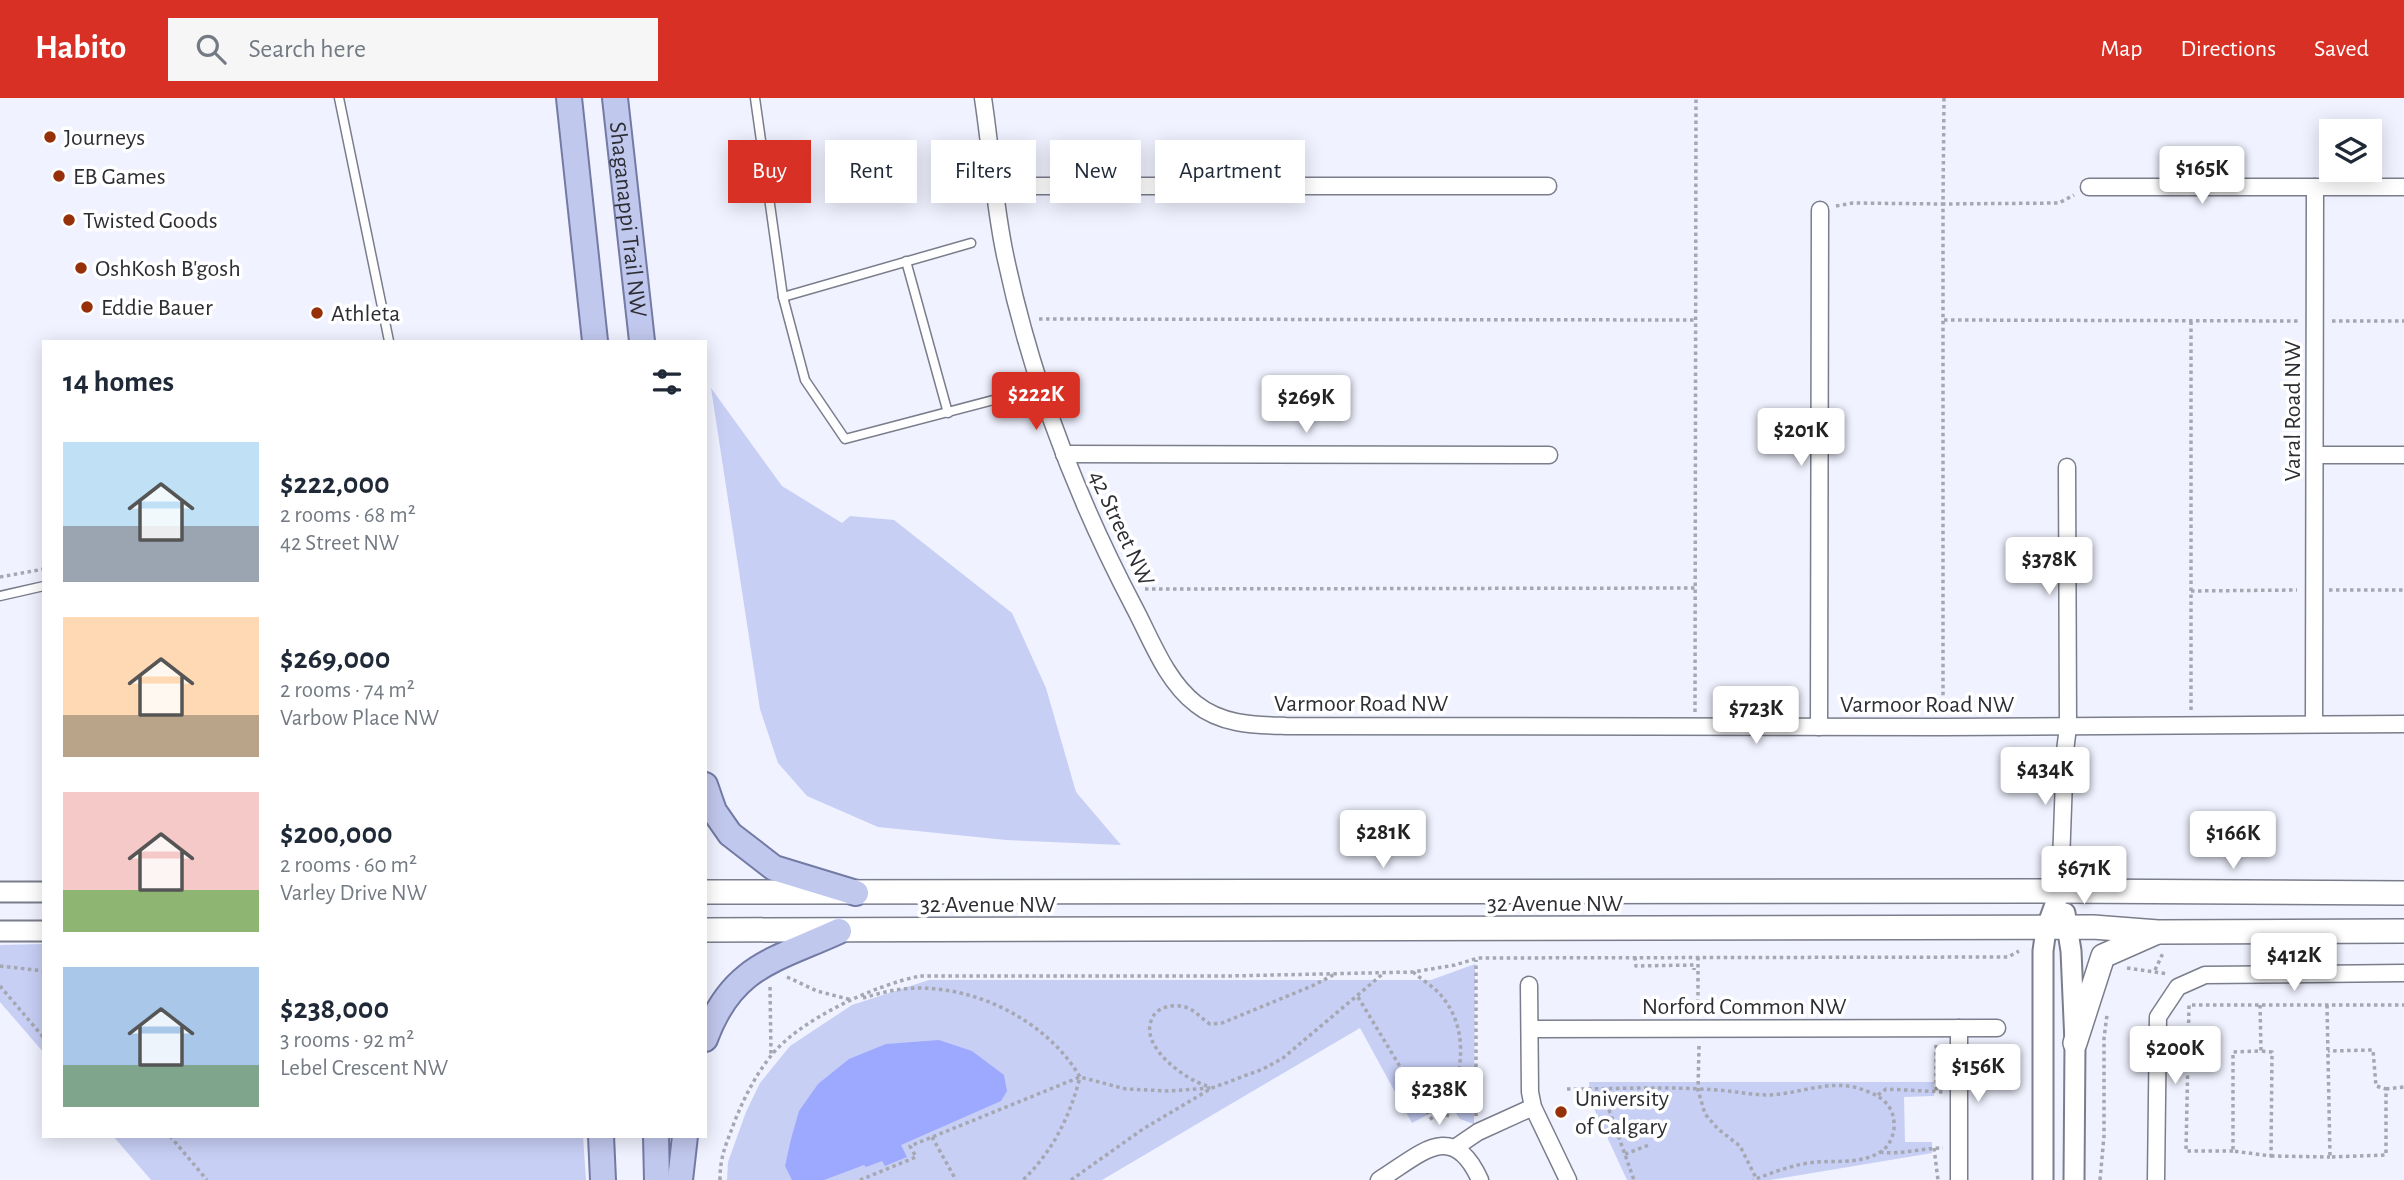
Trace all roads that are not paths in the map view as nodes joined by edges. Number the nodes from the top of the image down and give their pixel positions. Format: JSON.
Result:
{"nodes":[{"id":1,"x":339,"y":98,"type":"edge"},
{"id":2,"x":569,"y":98,"type":"edge"},
{"id":3,"x":615,"y":98,"type":"edge"},
{"id":4,"x":755,"y":98,"type":"edge"},
{"id":5,"x":983,"y":98,"type":"edge"},
{"id":6,"x":988,"y":140,"type":"edge"},
{"id":7,"x":1036,"y":186,"type":"edge"},
{"id":8,"x":1548,"y":187,"type":"dead end"},
{"id":9,"x":2089,"y":187,"type":"road end"},
{"id":10,"x":2315,"y":187,"type":"junction"},
{"id":11,"x":2404,"y":187,"type":"edge"},
{"id":12,"x":996,"y":203,"type":"edge"},
{"id":13,"x":1820,"y":210,"type":"road end"},
{"id":14,"x":971,"y":243,"type":"dead end"},
{"id":15,"x":906,"y":261,"type":"junction"},
{"id":16,"x":783,"y":297,"type":"junction"},
{"id":17,"x":389,"y":340,"type":"edge"},
{"id":18,"x":595,"y":340,"type":"edge"},
{"id":19,"x":642,"y":340,"type":"edge"},
{"id":20,"x":1039,"y":388,"type":"junction"},
{"id":21,"x":948,"y":413,"type":"junction"},
{"id":22,"x":1064,"y":454,"type":"junction"},
{"id":23,"x":1549,"y":455,"type":"dead end"},
{"id":24,"x":2315,"y":455,"type":"junction"},
{"id":25,"x":2404,"y":455,"type":"edge"},
{"id":26,"x":2067,"y":467,"type":"dead end"},
{"id":27,"x":42,"y":586,"type":"edge"},
{"id":28,"x":0,"y":596,"type":"edge"},
{"id":29,"x":1207,"y":712,"type":"joint"},
{"id":30,"x":2314,"y":724,"type":"junction"},
{"id":31,"x":2404,"y":724,"type":"edge"},
{"id":32,"x":1819,"y":727,"type":"junction"},
{"id":33,"x":2068,"y":727,"type":"junction"},
{"id":34,"x":707,"y":791,"type":"edge"},
{"id":35,"x":2060,"y":891,"type":"junction"},
{"id":36,"x":0,"y":892,"type":"edge"},
{"id":37,"x":42,"y":892,"type":"edge"},
{"id":38,"x":707,"y":892,"type":"edge"},
{"id":39,"x":856,"y":893,"type":"junction"},
{"id":40,"x":2404,"y":893,"type":"edge"},
{"id":41,"x":2057,"y":929,"type":"junction"},
{"id":42,"x":707,"y":930,"type":"edge"},
{"id":43,"x":0,"y":931,"type":"edge"},
{"id":44,"x":42,"y":931,"type":"edge"},
{"id":45,"x":839,"y":931,"type":"junction"},
{"id":46,"x":2404,"y":931,"type":"edge"},
{"id":47,"x":2163,"y":938,"type":"junction"},
{"id":48,"x":2404,"y":974,"type":"edge"},
{"id":49,"x":1529,"y":985,"type":"dead end"},
{"id":50,"x":1959,"y":1028,"type":"junction"},
{"id":51,"x":1997,"y":1028,"type":"dead end"},
{"id":52,"x":1530,"y":1029,"type":"junction"},
{"id":53,"x":707,"y":1035,"type":"edge"},
{"id":54,"x":2075,"y":1043,"type":"junction"},
{"id":55,"x":1533,"y":1107,"type":"junction"},
{"id":56,"x":601,"y":1138,"type":"edge"},
{"id":57,"x":615,"y":1138,"type":"edge"},
{"id":58,"x":656,"y":1138,"type":"edge"},
{"id":59,"x":685,"y":1138,"type":"edge"},
{"id":60,"x":1456,"y":1147,"type":"junction"},
{"id":61,"x":603,"y":1180,"type":"edge"},
{"id":62,"x":615,"y":1180,"type":"edge"},
{"id":63,"x":657,"y":1180,"type":"edge"},
{"id":64,"x":680,"y":1180,"type":"edge"},
{"id":65,"x":1379,"y":1180,"type":"edge"},
{"id":66,"x":1480,"y":1180,"type":"edge"},
{"id":67,"x":1568,"y":1180,"type":"edge"},
{"id":68,"x":1959,"y":1180,"type":"edge"},
{"id":69,"x":2043,"y":1180,"type":"edge"},
{"id":70,"x":2074,"y":1180,"type":"edge"},
{"id":71,"x":2156,"y":1180,"type":"edge"}],
"edges":[{"from":1,"to":17,"type":"lane"},
{"from":2,"to":18,"type":"main road","name":"Shaganappi Trail NW"},
{"from":3,"to":19,"type":"main road","name":"Shaganappi Trail NW"},
{"from":4,"to":16,"type":"lane"},
{"from":5,"to":6,"type":"street","name":"42 Street NW"},
{"from":7,"to":8,"type":"street"},
{"from":9,"to":10,"type":"street"},
{"from":10,"to":11,"type":"street"},
{"from":10,"to":24,"type":"street","name":"Varal Road NW"},
{"from":12,"to":20,"type":"street","name":"42 Street NW"},
{"from":13,"to":32,"type":"street"},
{"from":14,"to":15,"type":"lane"},
{"from":15,"to":16,"type":"lane"},
{"from":15,"to":21,"type":"lane"},
{"from":16,"to":21,"type":"lane"},
{"from":20,"to":21,"type":"lane"},
{"from":20,"to":22,"type":"street","name":"42 Street NW"},
{"from":22,"to":23,"type":"street"},
{"from":22,"to":29,"type":"street","name":"42 Street NW"},
{"from":24,"to":25,"type":"street"},
{"from":24,"to":30,"type":"street","name":"Varal Road NW"},
{"from":26,"to":33,"type":"street"},
{"from":27,"to":28,"type":"lane"},
{"from":29,"to":32,"type":"street","name":"Varmoor Road NW"},
{"from":30,"to":31,"type":"street","name":"Varmoor Road NW"},
{"from":30,"to":33,"type":"street","name":"Varmoor Road NW"},
{"from":32,"to":33,"type":"street","name":"Varmoor Road NW"},
{"from":33,"to":35,"type":"street"},
{"from":34,"to":39,"type":"main road"},
{"from":35,"to":39,"type":"main road","name":"32 Avenue NW"},
{"from":35,"to":40,"type":"main road","name":"32 Avenue NW"},
{"from":35,"to":41,"type":"street"},
{"from":36,"to":37,"type":"street"},
{"from":38,"to":39,"type":"main road","name":"32 Avenue NW"},
{"from":41,"to":45,"type":"main road","name":"32 Avenue NW"},
{"from":41,"to":47,"type":"main road","name":"32 Avenue NW"},
{"from":41,"to":54,"type":"street"},
{"from":41,"to":69,"type":"street"},
{"from":42,"to":45,"type":"main road","name":"32 Avenue NW"},
{"from":43,"to":44,"type":"street"},
{"from":45,"to":53,"type":"main road"},
{"from":46,"to":47,"type":"main road","name":"32 Avenue NW"},
{"from":47,"to":54,"type":"main road"},
{"from":48,"to":71,"type":"street"},
{"from":49,"to":52,"type":"street"},
{"from":50,"to":51,"type":"street","name":"Norford Common NW"},
{"from":50,"to":52,"type":"street","name":"Norford Common NW"},
{"from":50,"to":68,"type":"street"},
{"from":52,"to":55,"type":"street"},
{"from":54,"to":70,"type":"street"},
{"from":55,"to":60,"type":"street"},
{"from":55,"to":67,"type":"street"},
{"from":56,"to":61,"type":"main road"},
{"from":57,"to":62,"type":"main road"},
{"from":58,"to":63,"type":"main road"},
{"from":59,"to":64,"type":"main road"},
{"from":60,"to":65,"type":"street"},
{"from":60,"to":66,"type":"street"}]}
